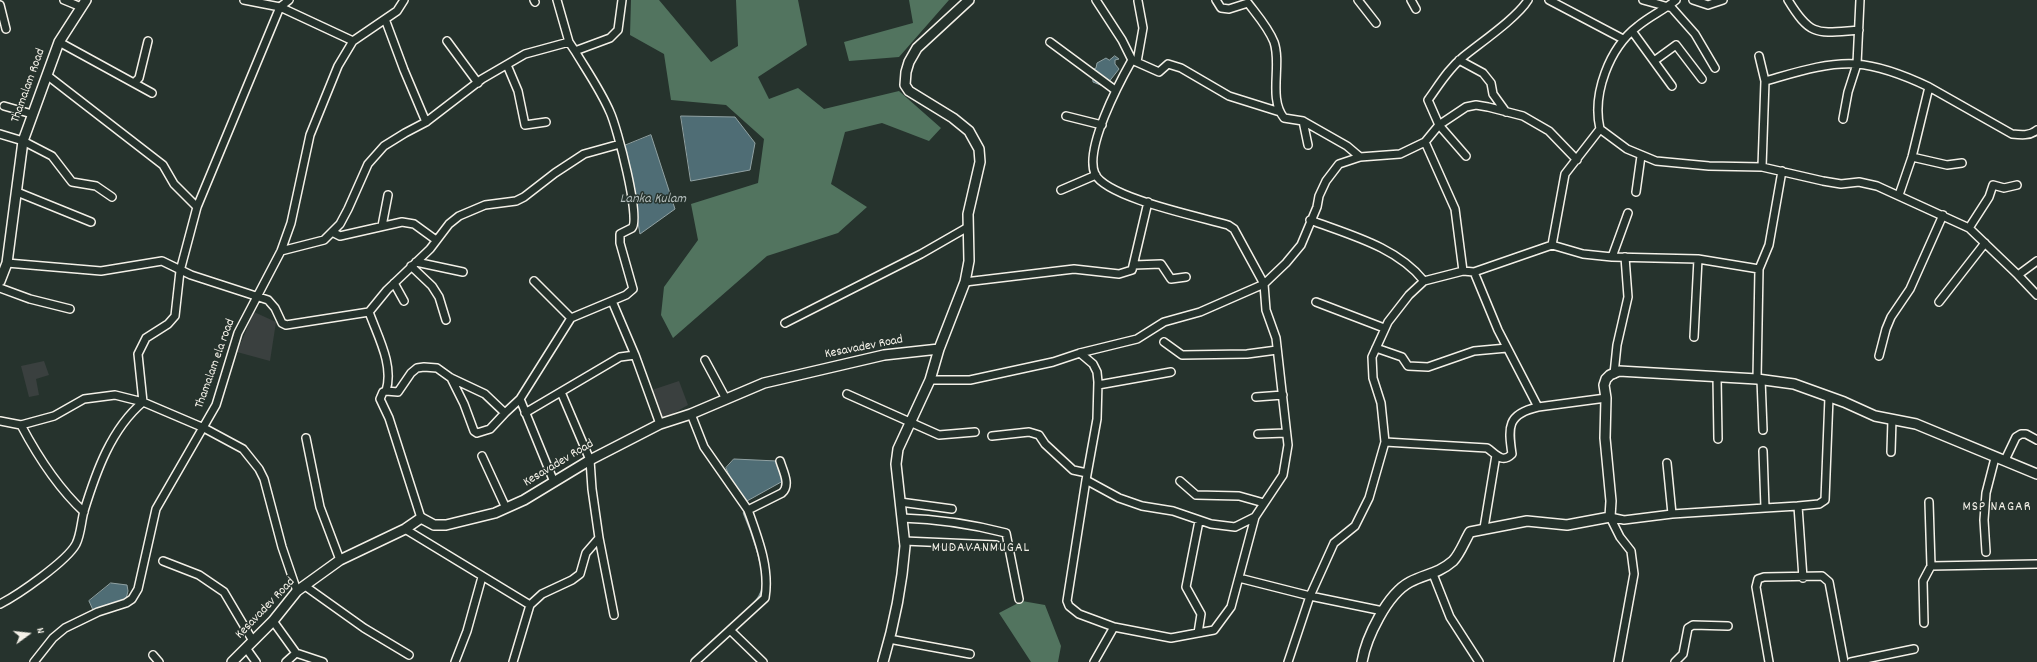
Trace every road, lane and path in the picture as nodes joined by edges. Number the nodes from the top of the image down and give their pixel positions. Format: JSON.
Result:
{"nodes":[{"id":1,"x":64,"y":0,"type":"edge"},
{"id":2,"x":244,"y":0,"type":"edge"},
{"id":3,"x":289,"y":0,"type":"edge"},
{"id":4,"x":404,"y":0,"type":"edge"},
{"id":5,"x":557,"y":0,"type":"edge"},
{"id":6,"x":622,"y":0,"type":"edge"},
{"id":7,"x":969,"y":0,"type":"edge"},
{"id":8,"x":1096,"y":0,"type":"edge"},
{"id":9,"x":1216,"y":0,"type":"edge"},
{"id":10,"x":1358,"y":0,"type":"edge"},
{"id":11,"x":1411,"y":0,"type":"edge"},
{"id":12,"x":1528,"y":0,"type":"edge"},
{"id":13,"x":1550,"y":0,"type":"edge"},
{"id":14,"x":1643,"y":0,"type":"edge"},
{"id":15,"x":1676,"y":0,"type":"edge"},
{"id":16,"x":1694,"y":0,"type":"edge"},
{"id":17,"x":1723,"y":0,"type":"edge"},
{"id":18,"x":1788,"y":0,"type":"edge"},
{"id":19,"x":1860,"y":0,"type":"edge"},
{"id":20,"x":1138,"y":1,"type":"dead end"},
{"id":21,"x":1249,"y":1,"type":"edge"},
{"id":22,"x":84,"y":3,"type":"edge"},
{"id":23,"x":0,"y":5,"type":"edge"},
{"id":24,"x":280,"y":7,"type":"junction"},
{"id":25,"x":1668,"y":7,"type":"junction"},
{"id":26,"x":1416,"y":9,"type":"dead end"},
{"id":27,"x":385,"y":20,"type":"junction"},
{"id":28,"x":1376,"y":22,"type":"dead end"},
{"id":29,"x":6,"y":29,"type":"dead end"},
{"id":30,"x":1859,"y":30,"type":"junction"},
{"id":31,"x":1632,"y":31,"type":"junction"},
{"id":32,"x":1623,"y":39,"type":"junction"},
{"id":33,"x":148,"y":41,"type":"dead end"},
{"id":34,"x":353,"y":41,"type":"junction"},
{"id":35,"x":447,"y":41,"type":"dead end"},
{"id":36,"x":59,"y":42,"type":"junction"},
{"id":37,"x":569,"y":42,"type":"junction"},
{"id":38,"x":1050,"y":42,"type":"dead end"},
{"id":39,"x":575,"y":51,"type":"junction"},
{"id":40,"x":1759,"y":56,"type":"dead end"},
{"id":41,"x":1459,"y":60,"type":"junction"},
{"id":42,"x":1135,"y":61,"type":"junction"},
{"id":43,"x":1654,"y":61,"type":"junction"},
{"id":44,"x":1857,"y":64,"type":"junction"},
{"id":45,"x":507,"y":65,"type":"junction"},
{"id":46,"x":1714,"y":68,"type":"dead end"},
{"id":47,"x":48,"y":76,"type":"junction"},
{"id":48,"x":1702,"y":79,"type":"dead end"},
{"id":49,"x":1765,"y":81,"type":"junction"},
{"id":50,"x":134,"y":83,"type":"junction"},
{"id":51,"x":478,"y":83,"type":"junction"},
{"id":52,"x":1672,"y":86,"type":"dead end"},
{"id":53,"x":1929,"y":86,"type":"junction"},
{"id":54,"x":1115,"y":90,"type":"junction"},
{"id":55,"x":152,"y":93,"type":"dead end"},
{"id":56,"x":4,"y":106,"type":"dead end"},
{"id":57,"x":1280,"y":112,"type":"junction"},
{"id":58,"x":1506,"y":112,"type":"junction"},
{"id":59,"x":32,"y":114,"type":"junction"},
{"id":60,"x":1066,"y":116,"type":"dead end"},
{"id":61,"x":1843,"y":119,"type":"dead end"},
{"id":62,"x":1303,"y":121,"type":"junction"},
{"id":63,"x":426,"y":122,"type":"junction"},
{"id":64,"x":546,"y":122,"type":"dead end"},
{"id":65,"x":1102,"y":125,"type":"junction"},
{"id":66,"x":1439,"y":125,"type":"junction"},
{"id":67,"x":1600,"y":129,"type":"junction"},
{"id":68,"x":2037,"y":130,"type":"edge"},
{"id":69,"x":0,"y":134,"type":"edge"},
{"id":70,"x":23,"y":141,"type":"junction"},
{"id":71,"x":1425,"y":142,"type":"junction"},
{"id":72,"x":620,"y":144,"type":"junction"},
{"id":73,"x":1308,"y":145,"type":"dead end"},
{"id":74,"x":1466,"y":156,"type":"dead end"},
{"id":75,"x":1641,"y":156,"type":"junction"},
{"id":76,"x":1360,"y":157,"type":"junction"},
{"id":77,"x":1912,"y":157,"type":"junction"},
{"id":78,"x":1577,"y":160,"type":"junction"},
{"id":79,"x":1962,"y":163,"type":"dead end"},
{"id":80,"x":1762,"y":167,"type":"junction"},
{"id":81,"x":1782,"y":171,"type":"junction"},
{"id":82,"x":1096,"y":175,"type":"junction"},
{"id":83,"x":2017,"y":185,"type":"dead end"},
{"id":84,"x":1061,"y":190,"type":"dead end"},
{"id":85,"x":18,"y":192,"type":"junction"},
{"id":86,"x":1636,"y":192,"type":"dead end"},
{"id":87,"x":388,"y":195,"type":"dead end"},
{"id":88,"x":1899,"y":195,"type":"junction"},
{"id":89,"x":112,"y":197,"type":"dead end"},
{"id":90,"x":1148,"y":202,"type":"junction"},
{"id":91,"x":197,"y":207,"type":"junction"},
{"id":92,"x":1628,"y":213,"type":"dead end"},
{"id":93,"x":1943,"y":215,"type":"junction"},
{"id":94,"x":1310,"y":220,"type":"junction"},
{"id":95,"x":92,"y":222,"type":"dead end"},
{"id":96,"x":382,"y":226,"type":"junction"},
{"id":97,"x":968,"y":227,"type":"junction"},
{"id":98,"x":1969,"y":228,"type":"junction"},
{"id":99,"x":332,"y":232,"type":"junction"},
{"id":100,"x":436,"y":240,"type":"junction"},
{"id":101,"x":1985,"y":243,"type":"junction"},
{"id":102,"x":1552,"y":245,"type":"junction"},
{"id":103,"x":281,"y":251,"type":"junction"},
{"id":104,"x":1612,"y":257,"type":"junction"},
{"id":105,"x":1625,"y":257,"type":"junction"},
{"id":106,"x":1698,"y":259,"type":"junction"},
{"id":107,"x":2037,"y":261,"type":"edge"},
{"id":108,"x":7,"y":263,"type":"junction"},
{"id":109,"x":414,"y":264,"type":"junction"},
{"id":110,"x":1134,"y":265,"type":"junction"},
{"id":111,"x":1759,"y":269,"type":"junction"},
{"id":112,"x":180,"y":271,"type":"junction"},
{"id":113,"x":1463,"y":271,"type":"junction"},
{"id":114,"x":463,"y":272,"type":"dead end"},
{"id":115,"x":1474,"y":272,"type":"junction"},
{"id":116,"x":2018,"y":275,"type":"junction"},
{"id":117,"x":1186,"y":277,"type":"dead end"},
{"id":118,"x":0,"y":281,"type":"edge"},
{"id":119,"x":534,"y":281,"type":"dead end"},
{"id":120,"x":1424,"y":281,"type":"junction"},
{"id":121,"x":965,"y":282,"type":"junction"},
{"id":122,"x":394,"y":283,"type":"junction"},
{"id":123,"x":1264,"y":284,"type":"junction"},
{"id":124,"x":0,"y":288,"type":"edge"},
{"id":125,"x":2037,"y":295,"type":"edge"},
{"id":126,"x":256,"y":297,"type":"junction"},
{"id":127,"x":404,"y":300,"type":"dead end"},
{"id":128,"x":612,"y":301,"type":"junction"},
{"id":129,"x":1316,"y":302,"type":"dead end"},
{"id":130,"x":1939,"y":302,"type":"dead end"},
{"id":131,"x":70,"y":309,"type":"dead end"},
{"id":132,"x":369,"y":312,"type":"junction"},
{"id":133,"x":571,"y":318,"type":"junction"},
{"id":134,"x":446,"y":320,"type":"dead end"},
{"id":135,"x":785,"y":323,"type":"dead end"},
{"id":136,"x":1384,"y":328,"type":"junction"},
{"id":137,"x":1694,"y":337,"type":"dead end"},
{"id":138,"x":1164,"y":342,"type":"dead end"},
{"id":139,"x":1376,"y":348,"type":"junction"},
{"id":140,"x":1507,"y":348,"type":"junction"},
{"id":141,"x":939,"y":349,"type":"junction"},
{"id":142,"x":1277,"y":350,"type":"junction"},
{"id":143,"x":1080,"y":353,"type":"junction"},
{"id":144,"x":635,"y":355,"type":"junction"},
{"id":145,"x":1879,"y":356,"type":"dead end"},
{"id":146,"x":705,"y":360,"type":"dead end"},
{"id":147,"x":1171,"y":372,"type":"dead end"},
{"id":148,"x":1614,"y":374,"type":"junction"},
{"id":149,"x":1717,"y":377,"type":"junction"},
{"id":150,"x":451,"y":378,"type":"junction"},
{"id":151,"x":1759,"y":379,"type":"junction"},
{"id":152,"x":930,"y":380,"type":"junction"},
{"id":153,"x":1098,"y":385,"type":"junction"},
{"id":154,"x":386,"y":391,"type":"junction"},
{"id":155,"x":560,"y":392,"type":"junction"},
{"id":156,"x":847,"y":394,"type":"dead end"},
{"id":157,"x":1282,"y":395,"type":"junction"},
{"id":158,"x":1256,"y":397,"type":"dead end"},
{"id":159,"x":1829,"y":397,"type":"junction"},
{"id":160,"x":1606,"y":398,"type":"junction"},
{"id":161,"x":520,"y":399,"type":"junction"},
{"id":162,"x":726,"y":399,"type":"junction"},
{"id":163,"x":142,"y":402,"type":"junction"},
{"id":164,"x":1538,"y":407,"type":"junction"},
{"id":165,"x":505,"y":413,"type":"junction"},
{"id":166,"x":525,"y":413,"type":"junction"},
{"id":167,"x":691,"y":414,"type":"junction"},
{"id":168,"x":1892,"y":419,"type":"junction"},
{"id":169,"x":0,"y":422,"type":"edge"},
{"id":170,"x":910,"y":422,"type":"junction"},
{"id":171,"x":660,"y":424,"type":"junction"},
{"id":172,"x":21,"y":425,"type":"junction"},
{"id":173,"x":204,"y":428,"type":"junction"},
{"id":174,"x":1762,"y":430,"type":"dead end"},
{"id":175,"x":975,"y":432,"type":"dead end"},
{"id":176,"x":1286,"y":433,"type":"junction"},
{"id":177,"x":1258,"y":434,"type":"dead end"},
{"id":178,"x":992,"y":436,"type":"dead end"},
{"id":179,"x":306,"y":438,"type":"dead end"},
{"id":180,"x":1718,"y":439,"type":"dead end"},
{"id":181,"x":2037,"y":440,"type":"edge"},
{"id":182,"x":1386,"y":442,"type":"junction"},
{"id":183,"x":1763,"y":452,"type":"dead end"},
{"id":184,"x":1891,"y":452,"type":"dead end"},
{"id":185,"x":1496,"y":455,"type":"junction"},
{"id":186,"x":482,"y":456,"type":"dead end"},
{"id":187,"x":1995,"y":458,"type":"junction"},
{"id":188,"x":590,"y":460,"type":"junction"},
{"id":189,"x":780,"y":460,"type":"dead end"},
{"id":190,"x":2005,"y":460,"type":"junction"},
{"id":191,"x":1667,"y":463,"type":"dead end"},
{"id":192,"x":2037,"y":474,"type":"edge"},
{"id":193,"x":1087,"y":476,"type":"junction"},
{"id":194,"x":1180,"y":481,"type":"dead end"},
{"id":195,"x":554,"y":482,"type":"junction"},
{"id":196,"x":900,"y":502,"type":"junction"},
{"id":197,"x":1929,"y":502,"type":"dead end"},
{"id":198,"x":1264,"y":503,"type":"junction"},
{"id":199,"x":1798,"y":506,"type":"junction"},
{"id":200,"x":506,"y":508,"type":"junction"},
{"id":201,"x":1765,"y":508,"type":"junction"},
{"id":202,"x":952,"y":509,"type":"dead end"},
{"id":203,"x":748,"y":510,"type":"junction"},
{"id":204,"x":84,"y":512,"type":"junction"},
{"id":205,"x":1672,"y":514,"type":"junction"},
{"id":206,"x":1255,"y":517,"type":"junction"},
{"id":207,"x":1610,"y":517,"type":"junction"},
{"id":208,"x":421,"y":518,"type":"junction"},
{"id":209,"x":902,"y":518,"type":"junction"},
{"id":210,"x":1199,"y":521,"type":"junction"},
{"id":211,"x":1484,"y":528,"type":"junction"},
{"id":212,"x":405,"y":529,"type":"junction"},
{"id":213,"x":599,"y":538,"type":"junction"},
{"id":214,"x":904,"y":541,"type":"junction"},
{"id":215,"x":996,"y":545,"type":"dead end"},
{"id":216,"x":1986,"y":552,"type":"dead end"},
{"id":217,"x":340,"y":560,"type":"junction"},
{"id":218,"x":163,"y":561,"type":"dead end"},
{"id":219,"x":2037,"y":564,"type":"edge"},
{"id":220,"x":1931,"y":566,"type":"junction"},
{"id":221,"x":1433,"y":574,"type":"junction"},
{"id":222,"x":482,"y":577,"type":"junction"},
{"id":223,"x":1238,"y":578,"type":"junction"},
{"id":224,"x":1803,"y":578,"type":"junction"},
{"id":225,"x":305,"y":586,"type":"junction"},
{"id":226,"x":296,"y":591,"type":"junction"},
{"id":227,"x":1310,"y":596,"type":"junction"},
{"id":228,"x":1019,"y":599,"type":"dead end"},
{"id":229,"x":0,"y":604,"type":"edge"},
{"id":230,"x":530,"y":605,"type":"junction"},
{"id":231,"x":1384,"y":611,"type":"junction"},
{"id":232,"x":614,"y":615,"type":"dead end"},
{"id":233,"x":273,"y":621,"type":"junction"},
{"id":234,"x":1924,"y":623,"type":"dead end"},
{"id":235,"x":1728,"y":626,"type":"dead end"},
{"id":236,"x":1114,"y":627,"type":"junction"},
{"id":237,"x":730,"y":630,"type":"junction"},
{"id":238,"x":1198,"y":633,"type":"junction"},
{"id":239,"x":889,"y":639,"type":"junction"},
{"id":240,"x":250,"y":644,"type":"junction"},
{"id":241,"x":1914,"y":649,"type":"dead end"},
{"id":242,"x":296,"y":654,"type":"junction"},
{"id":243,"x":970,"y":654,"type":"dead end"},
{"id":244,"x":153,"y":655,"type":"dead end"},
{"id":245,"x":409,"y":655,"type":"dead end"},
{"id":246,"x":34,"y":662,"type":"edge"},
{"id":247,"x":159,"y":662,"type":"edge"},
{"id":248,"x":232,"y":662,"type":"edge"},
{"id":249,"x":256,"y":662,"type":"edge"},
{"id":250,"x":286,"y":662,"type":"edge"},
{"id":251,"x":323,"y":662,"type":"edge"},
{"id":252,"x":455,"y":662,"type":"edge"},
{"id":253,"x":513,"y":662,"type":"edge"},
{"id":254,"x":695,"y":662,"type":"edge"},
{"id":255,"x":763,"y":662,"type":"edge"},
{"id":256,"x":883,"y":662,"type":"edge"},
{"id":257,"x":1094,"y":662,"type":"edge"},
{"id":258,"x":1288,"y":662,"type":"edge"},
{"id":259,"x":1362,"y":662,"type":"edge"},
{"id":260,"x":1479,"y":662,"type":"edge"},
{"id":261,"x":1618,"y":662,"type":"edge"},
{"id":262,"x":1675,"y":662,"type":"edge"},
{"id":263,"x":1768,"y":662,"type":"edge"},
{"id":264,"x":1844,"y":662,"type":"edge"},
{"id":265,"x":1851,"y":662,"type":"edge"}],
"edges":[{"from":1,"to":22,"type":"street"},
{"from":2,"to":24,"type":"street"},
{"from":3,"to":24,"type":"street"},
{"from":4,"to":27,"type":"street","name":"Thamalam ela road"},
{"from":5,"to":37,"type":"street"},
{"from":6,"to":39,"type":"street"},
{"from":7,"to":97,"type":"street"},
{"from":8,"to":42,"type":"street"},
{"from":9,"to":21,"type":"street"},
{"from":10,"to":28,"type":"street"},
{"from":11,"to":26,"type":"street"},
{"from":12,"to":41,"type":"street"},
{"from":13,"to":32,"type":"street"},
{"from":14,"to":25,"type":"street"},
{"from":15,"to":25,"type":"street"},
{"from":16,"to":17,"type":"street"},
{"from":18,"to":30,"type":"street"},
{"from":19,"to":30,"type":"street"},
{"from":20,"to":42,"type":"street"},
{"from":21,"to":57,"type":"street"},
{"from":22,"to":36,"type":"street","name":"Thamalam Road"},
{"from":23,"to":29,"type":"street"},
{"from":24,"to":34,"type":"street"},
{"from":24,"to":91,"type":"street"},
{"from":25,"to":31,"type":"street"},
{"from":25,"to":46,"type":"street"},
{"from":27,"to":34,"type":"street","name":"Thamalam ela road"},
{"from":27,"to":63,"type":"street"},
{"from":30,"to":44,"type":"street"},
{"from":31,"to":32,"type":"street"},
{"from":31,"to":43,"type":"street"},
{"from":32,"to":67,"type":"street"},
{"from":33,"to":50,"type":"street"},
{"from":34,"to":103,"type":"street","name":"Thamalam ela road"},
{"from":35,"to":51,"type":"street"},
{"from":36,"to":47,"type":"street","name":"Thamalam Road"},
{"from":36,"to":50,"type":"street"},
{"from":37,"to":39,"type":"street"},
{"from":37,"to":45,"type":"street"},
{"from":38,"to":54,"type":"street"},
{"from":39,"to":72,"type":"street"},
{"from":40,"to":49,"type":"street"},
{"from":41,"to":58,"type":"street"},
{"from":41,"to":66,"type":"street"},
{"from":42,"to":54,"type":"street"},
{"from":42,"to":57,"type":"street"},
{"from":43,"to":48,"type":"street"},
{"from":43,"to":52,"type":"street"},
{"from":44,"to":49,"type":"street"},
{"from":44,"to":53,"type":"street"},
{"from":44,"to":61,"type":"street"},
{"from":45,"to":51,"type":"street"},
{"from":45,"to":64,"type":"street"},
{"from":47,"to":59,"type":"street","name":"Thamalam Road"},
{"from":47,"to":91,"type":"street"},
{"from":49,"to":80,"type":"street"},
{"from":50,"to":55,"type":"street"},
{"from":51,"to":63,"type":"street"},
{"from":53,"to":68,"type":"street"},
{"from":53,"to":77,"type":"street"},
{"from":54,"to":65,"type":"street"},
{"from":56,"to":59,"type":"street"},
{"from":57,"to":62,"type":"street"},
{"from":58,"to":66,"type":"street"},
{"from":58,"to":78,"type":"street"},
{"from":59,"to":70,"type":"street","name":"Thamalam Road"},
{"from":60,"to":65,"type":"street"},
{"from":62,"to":73,"type":"street"},
{"from":62,"to":76,"type":"street"},
{"from":63,"to":99,"type":"street"},
{"from":65,"to":82,"type":"street"},
{"from":66,"to":71,"type":"street"},
{"from":66,"to":74,"type":"street"},
{"from":67,"to":75,"type":"street"},
{"from":67,"to":78,"type":"street"},
{"from":69,"to":70,"type":"street"},
{"from":70,"to":85,"type":"street","name":"Thamalam Road"},
{"from":70,"to":89,"type":"street"},
{"from":71,"to":76,"type":"street"},
{"from":71,"to":113,"type":"street"},
{"from":72,"to":100,"type":"street"},
{"from":72,"to":128,"type":"street"},
{"from":75,"to":80,"type":"street"},
{"from":75,"to":86,"type":"street"},
{"from":76,"to":94,"type":"street"},
{"from":77,"to":79,"type":"street"},
{"from":77,"to":88,"type":"street"},
{"from":78,"to":102,"type":"street"},
{"from":80,"to":81,"type":"street"},
{"from":81,"to":88,"type":"street"},
{"from":81,"to":111,"type":"street"},
{"from":82,"to":84,"type":"street"},
{"from":82,"to":90,"type":"street"},
{"from":83,"to":98,"type":"street"},
{"from":85,"to":95,"type":"street"},
{"from":85,"to":108,"type":"street","name":"Thamalam Road"},
{"from":87,"to":96,"type":"street"},
{"from":88,"to":93,"type":"street"},
{"from":90,"to":110,"type":"street"},
{"from":90,"to":123,"type":"street"},
{"from":91,"to":112,"type":"street"},
{"from":92,"to":104,"type":"street"},
{"from":93,"to":98,"type":"street"},
{"from":93,"to":145,"type":"street"},
{"from":94,"to":120,"type":"street"},
{"from":94,"to":123,"type":"street"},
{"from":96,"to":99,"type":"street"},
{"from":96,"to":100,"type":"street"},
{"from":97,"to":121,"type":"street"},
{"from":97,"to":135,"type":"street"},
{"from":98,"to":101,"type":"street"},
{"from":99,"to":103,"type":"street"},
{"from":100,"to":109,"type":"street"},
{"from":101,"to":116,"type":"street"},
{"from":101,"to":130,"type":"street"},
{"from":102,"to":104,"type":"street"},
{"from":102,"to":115,"type":"street"},
{"from":103,"to":126,"type":"street","name":"Thamalam ela road"},
{"from":104,"to":105,"type":"street"},
{"from":105,"to":106,"type":"street"},
{"from":105,"to":148,"type":"street"},
{"from":106,"to":111,"type":"street"},
{"from":106,"to":137,"type":"street"},
{"from":107,"to":116,"type":"street"},
{"from":108,"to":112,"type":"street"},
{"from":108,"to":118,"type":"street","name":"Thamalam Road"},
{"from":109,"to":114,"type":"street"},
{"from":109,"to":122,"type":"street"},
{"from":109,"to":134,"type":"street"},
{"from":110,"to":117,"type":"street"},
{"from":110,"to":121,"type":"street"},
{"from":111,"to":151,"type":"street"},
{"from":112,"to":126,"type":"street"},
{"from":112,"to":163,"type":"street"},
{"from":113,"to":115,"type":"street"},
{"from":113,"to":120,"type":"street"},
{"from":115,"to":140,"type":"street"},
{"from":116,"to":125,"type":"street"},
{"from":119,"to":133,"type":"street"},
{"from":120,"to":136,"type":"street"},
{"from":121,"to":141,"type":"street"},
{"from":122,"to":127,"type":"street"},
{"from":122,"to":132,"type":"street"},
{"from":123,"to":142,"type":"street"},
{"from":123,"to":143,"type":"street"},
{"from":124,"to":131,"type":"street"},
{"from":126,"to":132,"type":"street"},
{"from":126,"to":173,"type":"street","name":"Thamalam ela road"},
{"from":128,"to":133,"type":"street"},
{"from":128,"to":144,"type":"street"},
{"from":129,"to":136,"type":"street"},
{"from":132,"to":154,"type":"street"},
{"from":133,"to":161,"type":"street"},
{"from":136,"to":139,"type":"street"},
{"from":138,"to":142,"type":"street"},
{"from":139,"to":140,"type":"street"},
{"from":139,"to":182,"type":"street"},
{"from":140,"to":164,"type":"street"},
{"from":141,"to":152,"type":"street"},
{"from":141,"to":162,"type":"street","name":"Kesavadev Road"},
{"from":142,"to":157,"type":"street"},
{"from":143,"to":152,"type":"street"},
{"from":143,"to":153,"type":"street"},
{"from":144,"to":155,"type":"street"},
{"from":144,"to":171,"type":"street"},
{"from":146,"to":162,"type":"street"},
{"from":147,"to":153,"type":"street"},
{"from":148,"to":149,"type":"street"},
{"from":148,"to":160,"type":"street"},
{"from":149,"to":151,"type":"street"},
{"from":149,"to":180,"type":"street"},
{"from":150,"to":154,"type":"street"},
{"from":150,"to":165,"type":"street"},
{"from":150,"to":165,"type":"street"},
{"from":151,"to":159,"type":"street"},
{"from":151,"to":174,"type":"street"},
{"from":152,"to":170,"type":"street"},
{"from":153,"to":193,"type":"street"},
{"from":154,"to":208,"type":"street"},
{"from":155,"to":166,"type":"street"},
{"from":155,"to":188,"type":"street"},
{"from":156,"to":170,"type":"street"},
{"from":157,"to":158,"type":"street"},
{"from":157,"to":176,"type":"street"},
{"from":159,"to":168,"type":"street"},
{"from":159,"to":199,"type":"street"},
{"from":160,"to":164,"type":"street"},
{"from":160,"to":207,"type":"street"},
{"from":161,"to":165,"type":"street"},
{"from":161,"to":166,"type":"street"},
{"from":162,"to":167,"type":"street","name":"Kesavadev Road"},
{"from":163,"to":172,"type":"street"},
{"from":163,"to":173,"type":"street"},
{"from":163,"to":204,"type":"street"},
{"from":164,"to":185,"type":"street"},
{"from":166,"to":195,"type":"street"},
{"from":167,"to":171,"type":"street","name":"Kesavadev Road"},
{"from":167,"to":203,"type":"street"},
{"from":168,"to":184,"type":"street"},
{"from":168,"to":187,"type":"street"},
{"from":169,"to":172,"type":"street"},
{"from":170,"to":175,"type":"street"},
{"from":170,"to":196,"type":"street"},
{"from":171,"to":188,"type":"street","name":"Kesavadev Road"},
{"from":172,"to":204,"type":"street"},
{"from":173,"to":226,"type":"street"},
{"from":173,"to":246,"type":"street","name":"Thamalam ela road"},
{"from":176,"to":177,"type":"street"},
{"from":176,"to":198,"type":"street"},
{"from":178,"to":193,"type":"street"},
{"from":179,"to":217,"type":"street"},
{"from":181,"to":190,"type":"street"},
{"from":182,"to":185,"type":"street"},
{"from":182,"to":227,"type":"street"},
{"from":183,"to":201,"type":"street"},
{"from":185,"to":211,"type":"street"},
{"from":186,"to":200,"type":"street"},
{"from":187,"to":190,"type":"street"},
{"from":187,"to":216,"type":"street"},
{"from":188,"to":195,"type":"street","name":"Kesavadev Road"},
{"from":188,"to":213,"type":"street"},
{"from":189,"to":203,"type":"street"},
{"from":190,"to":192,"type":"street"},
{"from":191,"to":205,"type":"street"},
{"from":193,"to":210,"type":"street"},
{"from":193,"to":236,"type":"street"},
{"from":194,"to":198,"type":"street"},
{"from":195,"to":200,"type":"street","name":"Kesavadev Road"},
{"from":196,"to":202,"type":"street"},
{"from":196,"to":209,"type":"street"},
{"from":197,"to":220,"type":"street"},
{"from":198,"to":206,"type":"street"},
{"from":199,"to":201,"type":"street"},
{"from":199,"to":224,"type":"street"},
{"from":200,"to":208,"type":"street","name":"Kesavadev Road"},
{"from":201,"to":205,"type":"street"},
{"from":203,"to":237,"type":"street"},
{"from":204,"to":229,"type":"street"},
{"from":205,"to":207,"type":"street"},
{"from":206,"to":210,"type":"street"},
{"from":206,"to":223,"type":"street"},
{"from":207,"to":211,"type":"street"},
{"from":207,"to":261,"type":"street"},
{"from":208,"to":212,"type":"street","name":"Kesavadev Road"},
{"from":209,"to":214,"type":"street"},
{"from":209,"to":228,"type":"street"},
{"from":210,"to":238,"type":"street"},
{"from":211,"to":221,"type":"street"},
{"from":212,"to":217,"type":"street","name":"Kesavadev Road"},
{"from":212,"to":222,"type":"street"},
{"from":213,"to":230,"type":"street"},
{"from":213,"to":232,"type":"street"},
{"from":214,"to":215,"type":"street"},
{"from":214,"to":239,"type":"street"},
{"from":217,"to":225,"type":"street","name":"Kesavadev Road"},
{"from":218,"to":240,"type":"street"},
{"from":219,"to":220,"type":"street"},
{"from":220,"to":234,"type":"street"},
{"from":221,"to":231,"type":"street"},
{"from":221,"to":260,"type":"street"},
{"from":222,"to":230,"type":"street"},
{"from":222,"to":252,"type":"street"},
{"from":223,"to":227,"type":"street"},
{"from":223,"to":238,"type":"street"},
{"from":224,"to":263,"type":"street"},
{"from":224,"to":264,"type":"street"},
{"from":225,"to":226,"type":"street","name":"Kesavadev Road"},
{"from":225,"to":245,"type":"street"},
{"from":226,"to":233,"type":"street","name":"Kesavadev Road"},
{"from":227,"to":231,"type":"street"},
{"from":227,"to":258,"type":"street"},
{"from":230,"to":253,"type":"street"},
{"from":231,"to":259,"type":"street"},
{"from":233,"to":240,"type":"street","name":"Kesavadev Road"},
{"from":233,"to":242,"type":"street"},
{"from":235,"to":262,"type":"street"},
{"from":236,"to":238,"type":"street"},
{"from":236,"to":257,"type":"street"},
{"from":237,"to":254,"type":"street"},
{"from":237,"to":255,"type":"street"},
{"from":239,"to":243,"type":"street"},
{"from":239,"to":256,"type":"street"},
{"from":240,"to":248,"type":"street","name":"Kesavadev Road"},
{"from":240,"to":249,"type":"street"},
{"from":241,"to":265,"type":"street"},
{"from":242,"to":250,"type":"street"},
{"from":242,"to":251,"type":"street"},
{"from":244,"to":247,"type":"street"}]}
